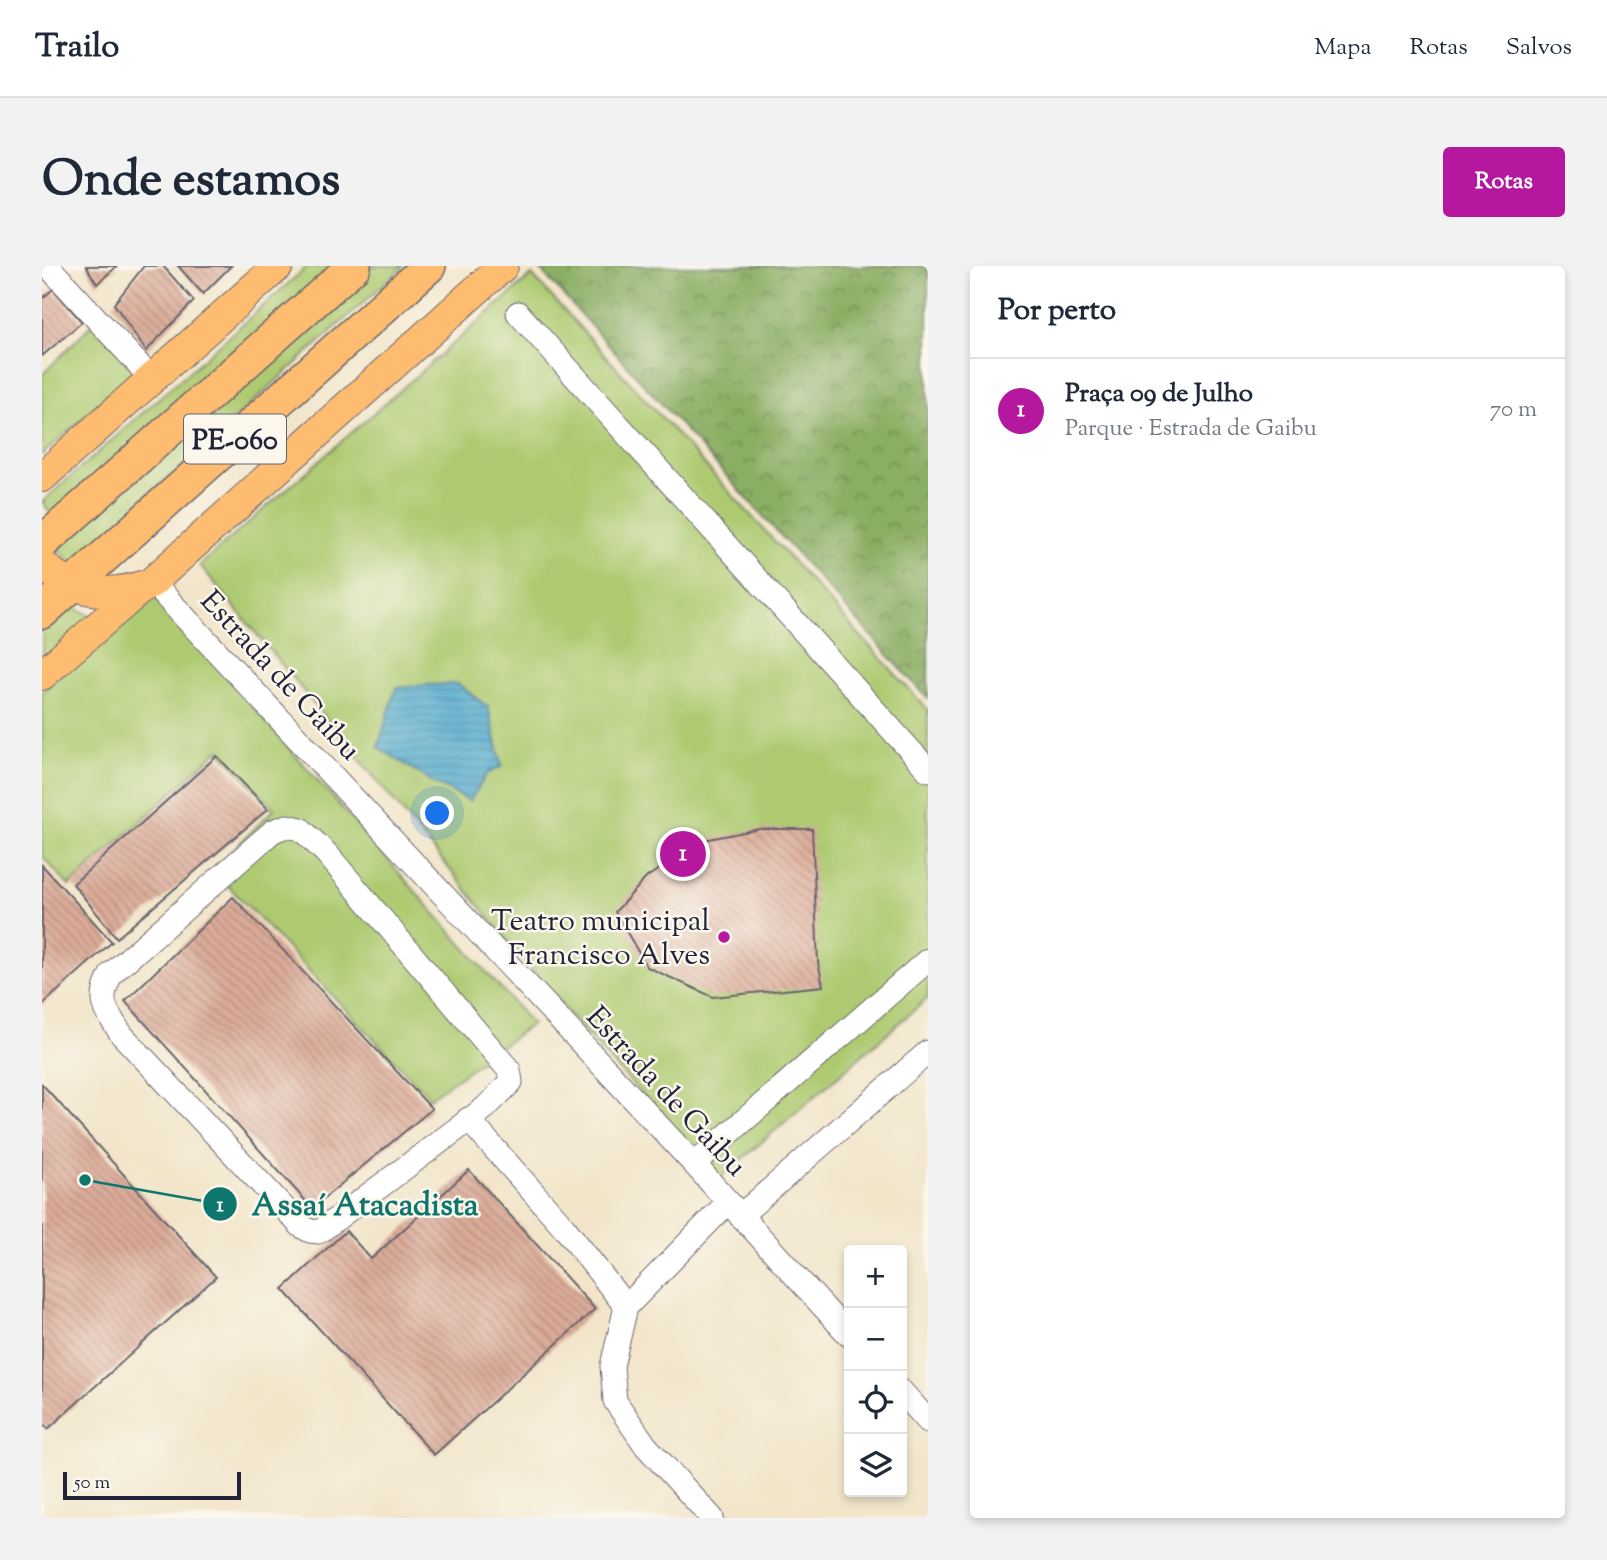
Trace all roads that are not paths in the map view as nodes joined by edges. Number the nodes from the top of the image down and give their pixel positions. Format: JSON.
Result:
{"nodes":[{"id":1,"x":48,"y":266,"type":"edge"},
{"id":2,"x":278,"y":266,"type":"edge"},
{"id":3,"x":354,"y":266,"type":"edge"},
{"id":4,"x":429,"y":266,"type":"edge"},
{"id":5,"x":503,"y":266,"type":"edge"},
{"id":6,"x":518,"y":313,"type":"dead end"},
{"id":7,"x":151,"y":378,"type":"junction"},
{"id":8,"x":42,"y":477,"type":"edge"},
{"id":9,"x":42,"y":543,"type":"edge"},
{"id":10,"x":42,"y":564,"type":"edge"},
{"id":11,"x":152,"y":582,"type":"junction"},
{"id":12,"x":71,"y":585,"type":"junction"},
{"id":13,"x":42,"y":612,"type":"edge"},
{"id":14,"x":42,"y":675,"type":"edge"},
{"id":15,"x":928,"y":770,"type":"edge"},
{"id":16,"x":928,"y":960,"type":"edge"},
{"id":17,"x":928,"y":1052,"type":"edge"},
{"id":18,"x":468,"y":1119,"type":"junction"},
{"id":19,"x":694,"y":1164,"type":"junction"},
{"id":20,"x":733,"y":1210,"type":"junction"},
{"id":21,"x":626,"y":1307,"type":"junction"},
{"id":22,"x":844,"y":1330,"type":"edge"},
{"id":23,"x":907,"y":1397,"type":"edge"},
{"id":24,"x":928,"y":1420,"type":"edge"},
{"id":25,"x":712,"y":1518,"type":"edge"}],
"edges":[{"from":1,"to":7,"type":"street"},
{"from":2,"to":7,"type":"main road"},
{"from":3,"to":9,"type":"highway","number":"PE-060"},
{"from":4,"to":12,"type":"highway","number":"PE-060"},
{"from":5,"to":11,"type":"main road","number":"PE-060"},
{"from":6,"to":15,"type":"street"},
{"from":7,"to":8,"type":"main road"},
{"from":10,"to":12,"type":"main road"},
{"from":11,"to":12,"type":"main road"},
{"from":11,"to":14,"type":"main road","number":"PE-060"},
{"from":11,"to":19,"type":"street","name":"Estrada de Gaibu"},
{"from":12,"to":13,"type":"highway","number":"PE-060"},
{"from":16,"to":19,"type":"street"},
{"from":17,"to":20,"type":"street"},
{"from":18,"to":18,"type":"street"},
{"from":18,"to":21,"type":"street"},
{"from":19,"to":20,"type":"street","name":"Estrada de Gaibu"},
{"from":20,"to":21,"type":"street"},
{"from":20,"to":22,"type":"street","name":"Estrada de Gaibu"},
{"from":21,"to":25,"type":"street"},
{"from":23,"to":24,"type":"street"}]}
